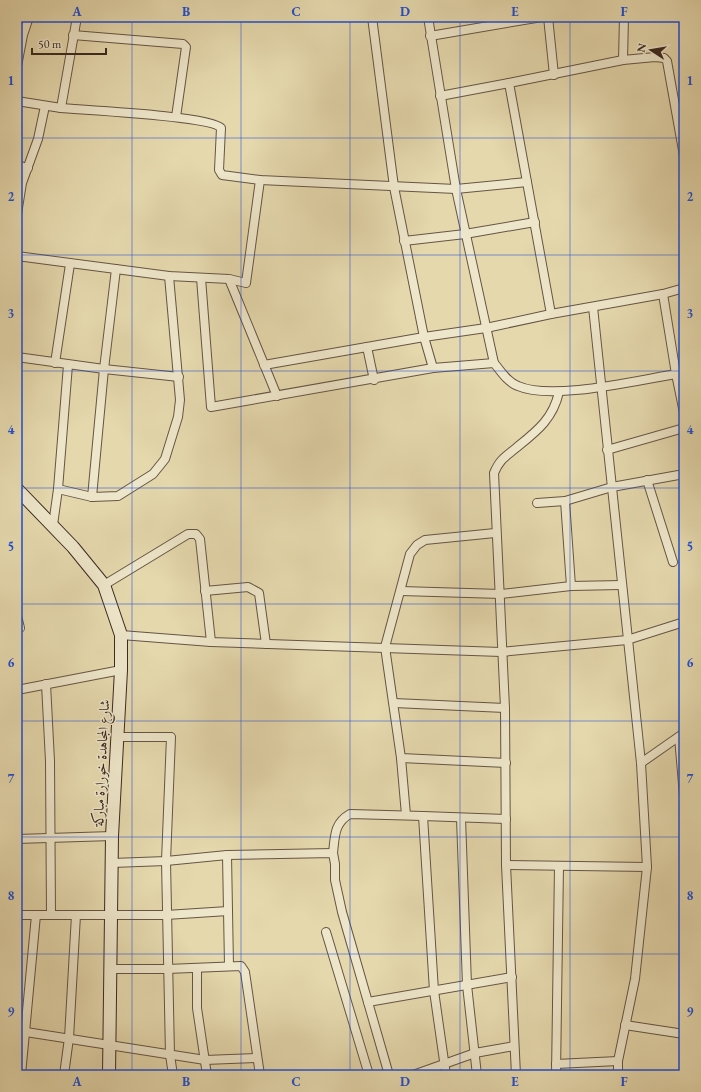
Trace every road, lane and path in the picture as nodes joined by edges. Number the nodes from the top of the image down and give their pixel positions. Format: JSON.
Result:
{"nodes":[{"id":1,"x":29,"y":17,"type":"edge"},
{"id":2,"x":77,"y":17,"type":"edge"},
{"id":3,"x":372,"y":17,"type":"edge"},
{"id":4,"x":428,"y":17,"type":"edge"},
{"id":5,"x":542,"y":17,"type":"edge"},
{"id":6,"x":548,"y":17,"type":"edge"},
{"id":7,"x":624,"y":17,"type":"edge"},
{"id":8,"x":20,"y":34,"type":"edge"},
{"id":9,"x":73,"y":35,"type":"junction"},
{"id":10,"x":430,"y":36,"type":"junction"},
{"id":11,"x":623,"y":60,"type":"junction"},
{"id":12,"x":17,"y":66,"type":"edge"},
{"id":13,"x":554,"y":74,"type":"junction"},
{"id":14,"x":510,"y":83,"type":"junction"},
{"id":15,"x":440,"y":96,"type":"junction"},
{"id":16,"x":17,"y":102,"type":"edge"},
{"id":17,"x":45,"y":106,"type":"junction"},
{"id":18,"x":61,"y":108,"type":"junction"},
{"id":19,"x":176,"y":117,"type":"junction"},
{"id":20,"x":684,"y":156,"type":"edge"},
{"id":21,"x":17,"y":165,"type":"edge"},
{"id":22,"x":28,"y":168,"type":"junction"},
{"id":23,"x":260,"y":180,"type":"junction"},
{"id":24,"x":527,"y":182,"type":"junction"},
{"id":25,"x":394,"y":187,"type":"junction"},
{"id":26,"x":456,"y":189,"type":"junction"},
{"id":27,"x":17,"y":214,"type":"edge"},
{"id":28,"x":535,"y":222,"type":"junction"},
{"id":29,"x":465,"y":234,"type":"junction"},
{"id":30,"x":404,"y":241,"type":"junction"},
{"id":31,"x":17,"y":256,"type":"edge"},
{"id":32,"x":70,"y":264,"type":"junction"},
{"id":33,"x":116,"y":269,"type":"junction"},
{"id":34,"x":169,"y":276,"type":"junction"},
{"id":35,"x":200,"y":278,"type":"junction"},
{"id":36,"x":230,"y":279,"type":"junction"},
{"id":37,"x":684,"y":288,"type":"edge"},
{"id":38,"x":663,"y":294,"type":"junction"},
{"id":39,"x":593,"y":307,"type":"junction"},
{"id":40,"x":551,"y":314,"type":"junction"},
{"id":41,"x":486,"y":328,"type":"junction"},
{"id":42,"x":424,"y":337,"type":"junction"},
{"id":43,"x":367,"y":347,"type":"junction"},
{"id":44,"x":17,"y":357,"type":"edge"},
{"id":45,"x":55,"y":363,"type":"junction"},
{"id":46,"x":494,"y":363,"type":"junction"},
{"id":47,"x":68,"y":365,"type":"junction"},
{"id":48,"x":264,"y":365,"type":"junction"},
{"id":49,"x":433,"y":368,"type":"junction"},
{"id":50,"x":104,"y":369,"type":"junction"},
{"id":51,"x":676,"y":374,"type":"junction"},
{"id":52,"x":179,"y":377,"type":"junction"},
{"id":53,"x":374,"y":380,"type":"junction"},
{"id":54,"x":601,"y":386,"type":"junction"},
{"id":55,"x":559,"y":392,"type":"junction"},
{"id":56,"x":277,"y":396,"type":"junction"},
{"id":57,"x":684,"y":413,"type":"edge"},
{"id":58,"x":684,"y":428,"type":"edge"},
{"id":59,"x":607,"y":450,"type":"junction"},
{"id":60,"x":684,"y":474,"type":"edge"},
{"id":61,"x":647,"y":480,"type":"junction"},
{"id":62,"x":612,"y":487,"type":"junction"},
{"id":63,"x":17,"y":489,"type":"edge"},
{"id":64,"x":58,"y":489,"type":"junction"},
{"id":65,"x":92,"y":497,"type":"junction"},
{"id":66,"x":565,"y":500,"type":"junction"},
{"id":67,"x":538,"y":503,"type":"dead end"},
{"id":68,"x":53,"y":525,"type":"junction"},
{"id":69,"x":495,"y":533,"type":"junction"},
{"id":70,"x":674,"y":562,"type":"dead end"},
{"id":71,"x":104,"y":585,"type":"junction"},
{"id":72,"x":621,"y":585,"type":"junction"},
{"id":73,"x":571,"y":586,"type":"junction"},
{"id":74,"x":205,"y":590,"type":"junction"},
{"id":75,"x":401,"y":591,"type":"junction"},
{"id":76,"x":501,"y":594,"type":"junction"},
{"id":77,"x":17,"y":616,"type":"edge"},
{"id":78,"x":684,"y":622,"type":"edge"},
{"id":79,"x":20,"y":628,"type":"dead end"},
{"id":80,"x":121,"y":635,"type":"junction"},
{"id":81,"x":628,"y":640,"type":"junction"},
{"id":82,"x":211,"y":642,"type":"junction"},
{"id":83,"x":266,"y":644,"type":"junction"},
{"id":84,"x":385,"y":647,"type":"junction"},
{"id":85,"x":501,"y":652,"type":"junction"},
{"id":86,"x":121,"y":670,"type":"junction"},
{"id":87,"x":46,"y":684,"type":"junction"},
{"id":88,"x":17,"y":690,"type":"edge"},
{"id":89,"x":394,"y":703,"type":"junction"},
{"id":90,"x":505,"y":708,"type":"junction"},
{"id":91,"x":682,"y":735,"type":"edge"},
{"id":92,"x":117,"y":737,"type":"junction"},
{"id":93,"x":402,"y":758,"type":"junction"},
{"id":94,"x":506,"y":763,"type":"junction"},
{"id":95,"x":641,"y":763,"type":"junction"},
{"id":96,"x":684,"y":796,"type":"edge"},
{"id":97,"x":406,"y":815,"type":"junction"},
{"id":98,"x":423,"y":816,"type":"junction"},
{"id":99,"x":461,"y":818,"type":"junction"},
{"id":100,"x":506,"y":819,"type":"junction"},
{"id":101,"x":112,"y":836,"type":"junction"},
{"id":102,"x":50,"y":838,"type":"junction"},
{"id":103,"x":17,"y":839,"type":"edge"},
{"id":104,"x":333,"y":853,"type":"junction"},
{"id":105,"x":227,"y":855,"type":"junction"},
{"id":106,"x":166,"y":861,"type":"junction"},
{"id":107,"x":112,"y":863,"type":"junction"},
{"id":108,"x":506,"y":865,"type":"junction"},
{"id":109,"x":559,"y":866,"type":"junction"},
{"id":110,"x":647,"y":867,"type":"junction"},
{"id":111,"x":228,"y":911,"type":"junction"},
{"id":112,"x":17,"y":915,"type":"edge"},
{"id":113,"x":36,"y":915,"type":"junction"},
{"id":114,"x":51,"y":915,"type":"junction"},
{"id":115,"x":76,"y":915,"type":"junction"},
{"id":116,"x":166,"y":915,"type":"junction"},
{"id":117,"x":111,"y":916,"type":"junction"},
{"id":118,"x":326,"y":932,"type":"dead end"},
{"id":119,"x":229,"y":966,"type":"junction"},
{"id":120,"x":197,"y":968,"type":"junction"},
{"id":121,"x":110,"y":969,"type":"junction"},
{"id":122,"x":167,"y":969,"type":"junction"},
{"id":123,"x":512,"y":977,"type":"junction"},
{"id":124,"x":467,"y":985,"type":"junction"},
{"id":125,"x":434,"y":991,"type":"junction"},
{"id":126,"x":368,"y":1002,"type":"junction"},
{"id":127,"x":625,"y":1026,"type":"junction"},
{"id":128,"x":26,"y":1032,"type":"junction"},
{"id":129,"x":684,"y":1034,"type":"edge"},
{"id":130,"x":69,"y":1038,"type":"junction"},
{"id":131,"x":109,"y":1044,"type":"junction"},
{"id":132,"x":514,"y":1046,"type":"junction"},
{"id":133,"x":475,"y":1053,"type":"junction"},
{"id":134,"x":170,"y":1055,"type":"junction"},
{"id":135,"x":257,"y":1058,"type":"junction"},
{"id":136,"x":205,"y":1060,"type":"junction"},
{"id":137,"x":618,"y":1061,"type":"junction"},
{"id":138,"x":444,"y":1064,"type":"junction"},
{"id":139,"x":556,"y":1064,"type":"junction"},
{"id":140,"x":21,"y":1075,"type":"edge"},
{"id":141,"x":64,"y":1075,"type":"edge"},
{"id":142,"x":109,"y":1075,"type":"edge"},
{"id":143,"x":173,"y":1075,"type":"edge"},
{"id":144,"x":207,"y":1075,"type":"edge"},
{"id":145,"x":260,"y":1075,"type":"edge"},
{"id":146,"x":369,"y":1075,"type":"edge"},
{"id":147,"x":389,"y":1075,"type":"edge"},
{"id":148,"x":413,"y":1075,"type":"edge"},
{"id":149,"x":446,"y":1075,"type":"edge"},
{"id":150,"x":477,"y":1075,"type":"edge"},
{"id":151,"x":516,"y":1075,"type":"edge"},
{"id":152,"x":556,"y":1075,"type":"edge"},
{"id":153,"x":618,"y":1075,"type":"edge"}],
"edges":[{"from":1,"to":8,"type":"street"},
{"from":2,"to":9,"type":"street"},
{"from":3,"to":25,"type":"street"},
{"from":4,"to":10,"type":"street"},
{"from":5,"to":10,"type":"street"},
{"from":6,"to":13,"type":"street"},
{"from":7,"to":11,"type":"street"},
{"from":8,"to":12,"type":"street"},
{"from":9,"to":18,"type":"street"},
{"from":9,"to":19,"type":"street"},
{"from":10,"to":15,"type":"street"},
{"from":11,"to":13,"type":"street"},
{"from":11,"to":20,"type":"street"},
{"from":13,"to":14,"type":"street"},
{"from":14,"to":15,"type":"street"},
{"from":14,"to":24,"type":"street"},
{"from":15,"to":26,"type":"street"},
{"from":16,"to":17,"type":"street"},
{"from":17,"to":18,"type":"street"},
{"from":17,"to":22,"type":"street"},
{"from":18,"to":19,"type":"street"},
{"from":19,"to":23,"type":"street"},
{"from":21,"to":22,"type":"street"},
{"from":22,"to":27,"type":"street"},
{"from":23,"to":25,"type":"street"},
{"from":23,"to":36,"type":"street"},
{"from":24,"to":26,"type":"street"},
{"from":24,"to":28,"type":"street"},
{"from":25,"to":26,"type":"street"},
{"from":25,"to":30,"type":"street"},
{"from":26,"to":29,"type":"street"},
{"from":28,"to":29,"type":"street"},
{"from":28,"to":40,"type":"street"},
{"from":29,"to":30,"type":"street"},
{"from":29,"to":41,"type":"street"},
{"from":30,"to":42,"type":"street"},
{"from":31,"to":32,"type":"street"},
{"from":32,"to":33,"type":"street"},
{"from":32,"to":45,"type":"street"},
{"from":33,"to":34,"type":"street"},
{"from":33,"to":50,"type":"street"},
{"from":34,"to":35,"type":"street"},
{"from":34,"to":52,"type":"street"},
{"from":35,"to":36,"type":"street"},
{"from":35,"to":56,"type":"street"},
{"from":36,"to":48,"type":"street"},
{"from":37,"to":38,"type":"street"},
{"from":38,"to":39,"type":"street"},
{"from":38,"to":51,"type":"street"},
{"from":39,"to":40,"type":"street"},
{"from":39,"to":54,"type":"street"},
{"from":40,"to":41,"type":"street"},
{"from":41,"to":42,"type":"street"},
{"from":41,"to":46,"type":"street"},
{"from":42,"to":43,"type":"street"},
{"from":42,"to":49,"type":"street"},
{"from":43,"to":48,"type":"street"},
{"from":43,"to":53,"type":"street"},
{"from":44,"to":45,"type":"street"},
{"from":45,"to":47,"type":"street"},
{"from":46,"to":49,"type":"street"},
{"from":46,"to":55,"type":"street"},
{"from":47,"to":50,"type":"street"},
{"from":47,"to":64,"type":"street"},
{"from":48,"to":56,"type":"street"},
{"from":49,"to":53,"type":"street"},
{"from":50,"to":52,"type":"street"},
{"from":50,"to":65,"type":"street"},
{"from":51,"to":54,"type":"street"},
{"from":51,"to":57,"type":"street"},
{"from":52,"to":65,"type":"street"},
{"from":53,"to":56,"type":"street"},
{"from":54,"to":55,"type":"street"},
{"from":54,"to":59,"type":"street"},
{"from":55,"to":69,"type":"street"},
{"from":58,"to":59,"type":"street"},
{"from":59,"to":62,"type":"street"},
{"from":60,"to":61,"type":"street"},
{"from":61,"to":62,"type":"street"},
{"from":61,"to":70,"type":"street"},
{"from":62,"to":66,"type":"street"},
{"from":62,"to":72,"type":"street"},
{"from":63,"to":68,"type":"street","name":"شارع المجاهدة خورارة مباركة"},
{"from":64,"to":65,"type":"street"},
{"from":64,"to":68,"type":"street"},
{"from":66,"to":67,"type":"street"},
{"from":66,"to":73,"type":"street"},
{"from":68,"to":71,"type":"street","name":"شارع المجاهدة خورارة مباركة"},
{"from":69,"to":75,"type":"street"},
{"from":69,"to":76,"type":"street"},
{"from":71,"to":74,"type":"street"},
{"from":71,"to":80,"type":"street","name":"شارع المجاهدة خورارة مباركة"},
{"from":72,"to":73,"type":"street"},
{"from":72,"to":81,"type":"street"},
{"from":73,"to":76,"type":"street"},
{"from":74,"to":82,"type":"street"},
{"from":74,"to":83,"type":"street"},
{"from":75,"to":76,"type":"street"},
{"from":75,"to":84,"type":"street"},
{"from":76,"to":85,"type":"street"},
{"from":77,"to":79,"type":"street"},
{"from":78,"to":81,"type":"street"},
{"from":80,"to":82,"type":"street"},
{"from":80,"to":86,"type":"street","name":"شارع المجاهدة خورارة مباركة"},
{"from":81,"to":85,"type":"street"},
{"from":81,"to":95,"type":"street"},
{"from":82,"to":83,"type":"street"},
{"from":83,"to":84,"type":"street"},
{"from":84,"to":85,"type":"street"},
{"from":84,"to":89,"type":"street"},
{"from":85,"to":90,"type":"street"},
{"from":86,"to":87,"type":"street"},
{"from":86,"to":92,"type":"street","name":"شارع المجاهدة خورارة مباركة"},
{"from":87,"to":88,"type":"street"},
{"from":87,"to":102,"type":"street"},
{"from":89,"to":90,"type":"street"},
{"from":89,"to":93,"type":"street"},
{"from":90,"to":94,"type":"street"},
{"from":91,"to":95,"type":"street"},
{"from":91,"to":96,"type":"street"},
{"from":92,"to":101,"type":"street","name":"شارع المجاهدة خورارة مباركة"},
{"from":92,"to":106,"type":"street"},
{"from":93,"to":94,"type":"street"},
{"from":93,"to":97,"type":"street"},
{"from":94,"to":100,"type":"street"},
{"from":95,"to":110,"type":"street"},
{"from":97,"to":98,"type":"street"},
{"from":97,"to":104,"type":"street"},
{"from":98,"to":99,"type":"street"},
{"from":98,"to":125,"type":"street"},
{"from":99,"to":100,"type":"street"},
{"from":99,"to":124,"type":"street"},
{"from":100,"to":108,"type":"street"},
{"from":101,"to":102,"type":"street"},
{"from":101,"to":107,"type":"street","name":"شارع المجاهدة خورارة مباركة"},
{"from":102,"to":103,"type":"street"},
{"from":102,"to":114,"type":"street"},
{"from":104,"to":105,"type":"street"},
{"from":104,"to":126,"type":"street"},
{"from":105,"to":106,"type":"street"},
{"from":105,"to":111,"type":"street"},
{"from":106,"to":107,"type":"street"},
{"from":106,"to":116,"type":"street"},
{"from":107,"to":117,"type":"street","name":"شارع المجاهدة خورارة مباركة"},
{"from":108,"to":109,"type":"street"},
{"from":108,"to":123,"type":"street"},
{"from":109,"to":110,"type":"street"},
{"from":109,"to":139,"type":"street"},
{"from":110,"to":127,"type":"street"},
{"from":111,"to":116,"type":"street"},
{"from":111,"to":119,"type":"street"},
{"from":112,"to":113,"type":"street"},
{"from":113,"to":114,"type":"street"},
{"from":113,"to":128,"type":"street"},
{"from":114,"to":115,"type":"street"},
{"from":115,"to":117,"type":"street"},
{"from":115,"to":130,"type":"street"},
{"from":116,"to":117,"type":"street"},
{"from":116,"to":122,"type":"street"},
{"from":117,"to":121,"type":"street","name":"شارع المجاهدة خورارة مباركة"},
{"from":118,"to":146,"type":"street"},
{"from":119,"to":120,"type":"street"},
{"from":119,"to":135,"type":"street"},
{"from":120,"to":122,"type":"street"},
{"from":120,"to":136,"type":"street"},
{"from":121,"to":122,"type":"street"},
{"from":121,"to":131,"type":"street","name":"شارع المجاهدة خورارة مباركة"},
{"from":122,"to":134,"type":"street"},
{"from":123,"to":124,"type":"street"},
{"from":123,"to":132,"type":"street"},
{"from":124,"to":125,"type":"street"},
{"from":124,"to":133,"type":"street"},
{"from":125,"to":126,"type":"street"},
{"from":125,"to":138,"type":"street"},
{"from":126,"to":147,"type":"street"},
{"from":127,"to":129,"type":"street"},
{"from":127,"to":137,"type":"street"},
{"from":128,"to":130,"type":"street"},
{"from":128,"to":140,"type":"street"},
{"from":130,"to":131,"type":"street"},
{"from":130,"to":141,"type":"street"},
{"from":131,"to":134,"type":"street"},
{"from":131,"to":142,"type":"street","name":"شارع المجاهدة خورارة مباركة"},
{"from":132,"to":133,"type":"street"},
{"from":132,"to":151,"type":"street"},
{"from":133,"to":138,"type":"street"},
{"from":133,"to":150,"type":"street"},
{"from":134,"to":136,"type":"street"},
{"from":134,"to":143,"type":"street"},
{"from":135,"to":136,"type":"street"},
{"from":135,"to":145,"type":"street"},
{"from":136,"to":144,"type":"street"},
{"from":137,"to":139,"type":"street"},
{"from":137,"to":153,"type":"street"},
{"from":138,"to":148,"type":"street"},
{"from":138,"to":149,"type":"street"},
{"from":139,"to":152,"type":"street"}]}
